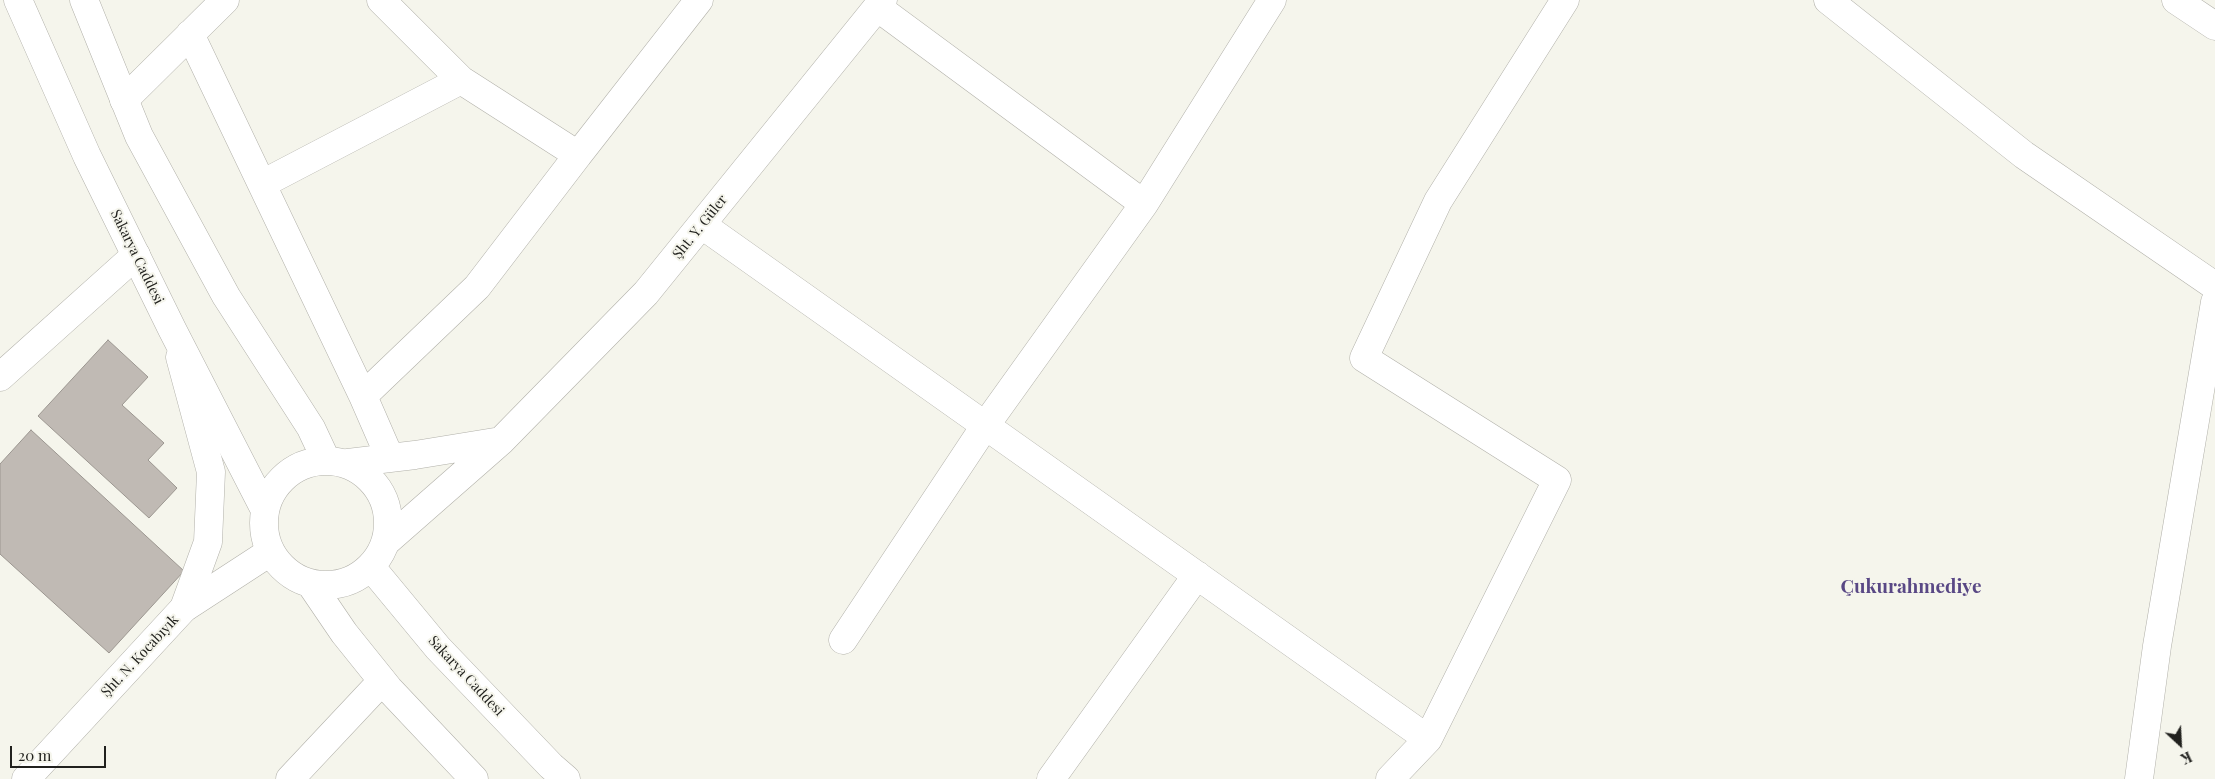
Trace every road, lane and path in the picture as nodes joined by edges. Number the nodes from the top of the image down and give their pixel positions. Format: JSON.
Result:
{"nodes":[{"id":1,"x":18,"y":0,"type":"edge"},
{"id":2,"x":84,"y":0,"type":"edge"},
{"id":3,"x":225,"y":0,"type":"edge"},
{"id":4,"x":381,"y":0,"type":"edge"},
{"id":5,"x":699,"y":0,"type":"edge"},
{"id":6,"x":1272,"y":0,"type":"edge"},
{"id":7,"x":1565,"y":0,"type":"edge"},
{"id":8,"x":1828,"y":0,"type":"edge"},
{"id":9,"x":2176,"y":0,"type":"edge"},
{"id":10,"x":880,"y":4,"type":"edge"},
{"id":11,"x":2215,"y":26,"type":"edge"},
{"id":12,"x":190,"y":34,"type":"junction"},
{"id":13,"x":461,"y":80,"type":"junction"},
{"id":14,"x":124,"y":100,"type":"junction"},
{"id":15,"x":578,"y":155,"type":"junction"},
{"id":16,"x":262,"y":184,"type":"junction"},
{"id":17,"x":1144,"y":204,"type":"junction"},
{"id":18,"x":702,"y":225,"type":"junction"},
{"id":19,"x":136,"y":256,"type":"junction"},
{"id":20,"x":2215,"y":286,"type":"edge"},
{"id":21,"x":2215,"y":302,"type":"edge"},
{"id":22,"x":172,"y":329,"type":"junction"},
{"id":23,"x":0,"y":377,"type":"edge"},
{"id":24,"x":363,"y":396,"type":"junction"},
{"id":25,"x":985,"y":426,"type":"junction"},
{"id":26,"x":501,"y":441,"type":"junction"},
{"id":27,"x":390,"y":458,"type":"junction"},
{"id":28,"x":337,"y":461,"type":"junction"},
{"id":29,"x":265,"y":510,"type":"junction"},
{"id":30,"x":387,"y":541,"type":"junction"},
{"id":31,"x":270,"y":552,"type":"junction"},
{"id":32,"x":371,"y":567,"type":"junction"},
{"id":33,"x":1197,"y":575,"type":"junction"},
{"id":34,"x":310,"y":583,"type":"junction"},
{"id":35,"x":184,"y":608,"type":"junction"},
{"id":36,"x":843,"y":640,"type":"dead end"},
{"id":37,"x":382,"y":681,"type":"junction"},
{"id":38,"x":1428,"y":739,"type":"junction"},
{"id":39,"x":26,"y":779,"type":"edge"},
{"id":40,"x":290,"y":779,"type":"edge"},
{"id":41,"x":474,"y":779,"type":"edge"},
{"id":42,"x":566,"y":779,"type":"edge"},
{"id":43,"x":1051,"y":779,"type":"edge"},
{"id":44,"x":1390,"y":779,"type":"edge"},
{"id":45,"x":2139,"y":779,"type":"edge"}],
"edges":[{"from":1,"to":19,"type":"street","name":"Sakarya Caddesi"},
{"from":2,"to":14,"type":"street"},
{"from":3,"to":12,"type":"street"},
{"from":4,"to":13,"type":"street"},
{"from":5,"to":15,"type":"street"},
{"from":6,"to":17,"type":"street"},
{"from":7,"to":38,"type":"street"},
{"from":8,"to":20,"type":"street"},
{"from":9,"to":11,"type":"street"},
{"from":10,"to":17,"type":"street"},
{"from":10,"to":18,"type":"street","name":"Şht. Y. Güler"},
{"from":12,"to":14,"type":"street"},
{"from":12,"to":16,"type":"street"},
{"from":13,"to":15,"type":"street"},
{"from":13,"to":16,"type":"street"},
{"from":14,"to":28,"type":"street"},
{"from":15,"to":24,"type":"street"},
{"from":16,"to":24,"type":"street"},
{"from":17,"to":25,"type":"street"},
{"from":18,"to":25,"type":"street"},
{"from":18,"to":26,"type":"street","name":"Şht. Y. Güler"},
{"from":19,"to":22,"type":"street","name":"Sakarya Caddesi"},
{"from":19,"to":23,"type":"street"},
{"from":21,"to":45,"type":"street"},
{"from":22,"to":29,"type":"street","name":"Sakarya Caddesi"},
{"from":22,"to":35,"type":"street"},
{"from":24,"to":27,"type":"street"},
{"from":25,"to":33,"type":"street"},
{"from":25,"to":36,"type":"street"},
{"from":26,"to":27,"type":"street"},
{"from":26,"to":30,"type":"street","name":"Şht. Y. Güler"},
{"from":27,"to":28,"type":"street"},
{"from":28,"to":29,"type":"street"},
{"from":28,"to":30,"type":"street"},
{"from":29,"to":31,"type":"street"},
{"from":30,"to":32,"type":"street"},
{"from":31,"to":34,"type":"street"},
{"from":31,"to":35,"type":"street","name":"Şht. N. Kocabıyık"},
{"from":32,"to":34,"type":"street"},
{"from":32,"to":42,"type":"street","name":"Sakarya Caddesi"},
{"from":33,"to":38,"type":"street"},
{"from":33,"to":43,"type":"street"},
{"from":34,"to":37,"type":"street"},
{"from":35,"to":39,"type":"street","name":"Şht. N. Kocabıyık"},
{"from":37,"to":40,"type":"street"},
{"from":37,"to":41,"type":"street"},
{"from":38,"to":44,"type":"street"}]}
